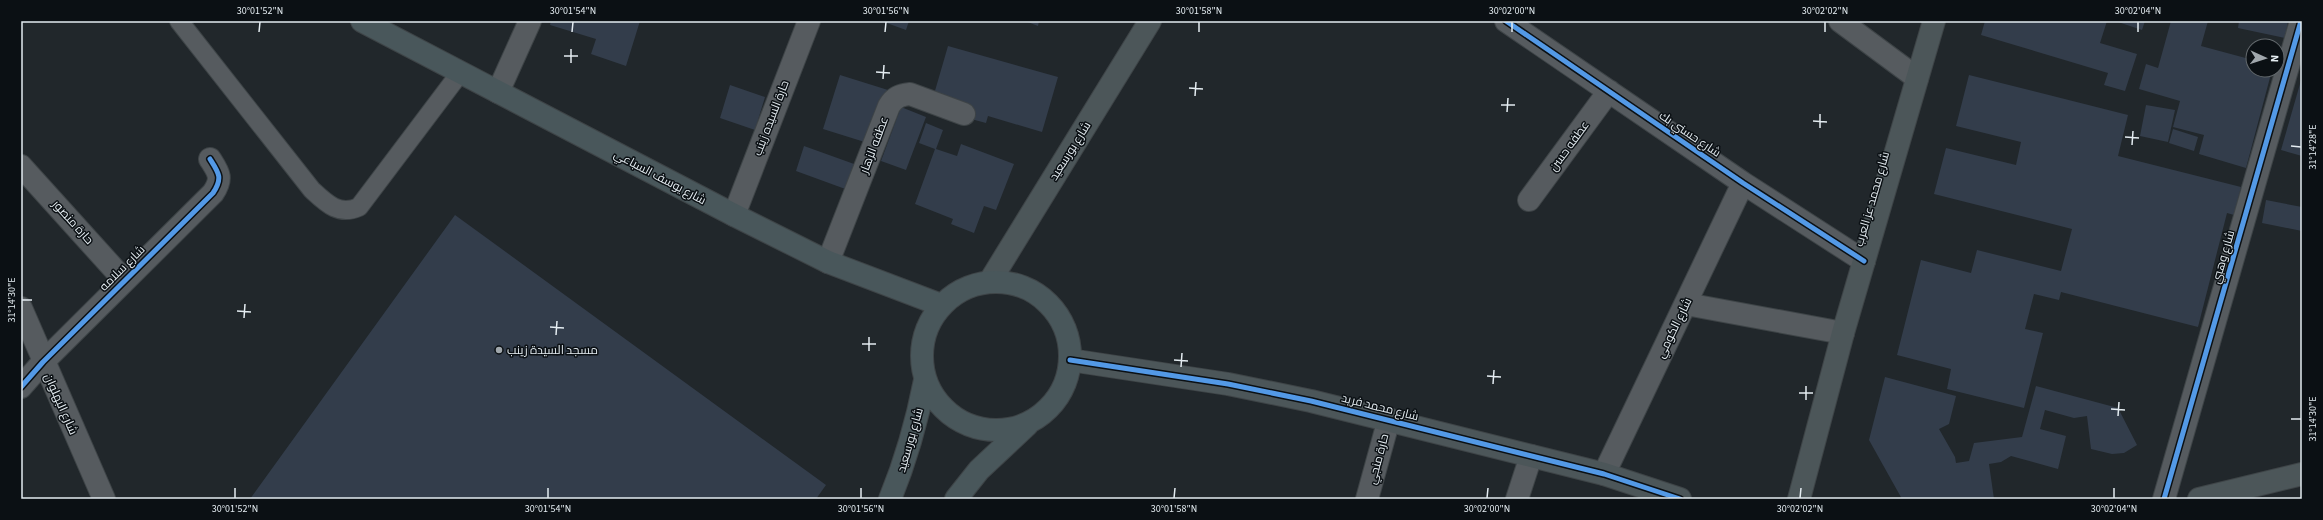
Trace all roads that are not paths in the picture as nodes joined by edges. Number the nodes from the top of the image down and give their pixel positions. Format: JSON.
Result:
{"nodes":[{"id":1,"x":179,"y":21,"type":"edge"},
{"id":2,"x":362,"y":21,"type":"edge"},
{"id":3,"x":530,"y":21,"type":"edge"},
{"id":4,"x":809,"y":21,"type":"edge"},
{"id":5,"x":1150,"y":21,"type":"edge"},
{"id":6,"x":1840,"y":21,"type":"edge"},
{"id":7,"x":1934,"y":21,"type":"edge"},
{"id":8,"x":2301,"y":21,"type":"edge"},
{"id":9,"x":1512,"y":23,"type":"edge"},
{"id":10,"x":389,"y":27,"type":"edge"},
{"id":11,"x":460,"y":73,"type":"junction"},
{"id":12,"x":1917,"y":78,"type":"junction"},
{"id":13,"x":1609,"y":91,"type":"junction"},
{"id":14,"x":498,"y":92,"type":"junction"},
{"id":15,"x":964,"y":114,"type":"dead end"},
{"id":16,"x":210,"y":159,"type":"dead end"},
{"id":17,"x":21,"y":166,"type":"edge"},
{"id":18,"x":1743,"y":182,"type":"junction"},
{"id":19,"x":1529,"y":200,"type":"dead end"},
{"id":20,"x":734,"y":215,"type":"junction"},
{"id":21,"x":1864,"y":261,"type":"junction"},
{"id":22,"x":828,"y":262,"type":"junction"},
{"id":23,"x":124,"y":280,"type":"junction"},
{"id":24,"x":990,"y":281,"type":"junction"},
{"id":25,"x":1686,"y":304,"type":"junction"},
{"id":26,"x":941,"y":305,"type":"junction"},
{"id":27,"x":21,"y":308,"type":"edge"},
{"id":28,"x":1844,"y":333,"type":"junction"},
{"id":29,"x":1070,"y":360,"type":"junction"},
{"id":30,"x":43,"y":362,"type":"junction"},
{"id":31,"x":925,"y":380,"type":"junction"},
{"id":32,"x":21,"y":387,"type":"edge"},
{"id":33,"x":1389,"y":419,"type":"junction"},
{"id":34,"x":1028,"y":424,"type":"junction"},
{"id":35,"x":1531,"y":456,"type":"junction"},
{"id":36,"x":1604,"y":474,"type":"junction"},
{"id":37,"x":2302,"y":474,"type":"edge"},
{"id":38,"x":104,"y":499,"type":"edge"},
{"id":39,"x":890,"y":499,"type":"edge"},
{"id":40,"x":956,"y":499,"type":"edge"},
{"id":41,"x":1367,"y":499,"type":"edge"},
{"id":42,"x":1517,"y":499,"type":"edge"},
{"id":43,"x":1680,"y":499,"type":"edge"},
{"id":44,"x":1799,"y":499,"type":"edge"},
{"id":45,"x":2164,"y":499,"type":"edge"},
{"id":46,"x":2199,"y":499,"type":"edge"}],
"edges":[{"from":1,"to":11,"type":"lane"},
{"from":2,"to":10,"type":"main road","name":"شارع يوسف السباعي"},
{"from":3,"to":14,"type":"street"},
{"from":4,"to":20,"type":"street","name":"حارة السيده زينب"},
{"from":5,"to":24,"type":"street","name":"شارع بورسعيد"},
{"from":6,"to":12,"type":"street"},
{"from":7,"to":12,"type":"street","name":"شارع محمد عز العرب"},
{"from":8,"to":45,"type":"street","name":"شارع وهبي"},
{"from":9,"to":13,"type":"street","name":"شارع حسني بك"},
{"from":10,"to":11,"type":"main road","name":"شارع يوسف السباعي"},
{"from":11,"to":14,"type":"main road","name":"شارع يوسف السباعي"},
{"from":12,"to":21,"type":"street","name":"شارع محمد عز العرب"},
{"from":13,"to":18,"type":"street","name":"شارع حسني بك"},
{"from":13,"to":19,"type":"street","name":"عطفه حسن"},
{"from":14,"to":20,"type":"main road","name":"شارع يوسف السباعي"},
{"from":15,"to":22,"type":"street","name":"عطفه الزهار"},
{"from":16,"to":23,"type":"street","name":"شارع سلامه"},
{"from":17,"to":23,"type":"street","name":"حارة منصور"},
{"from":18,"to":21,"type":"street","name":"شارع حسني بك"},
{"from":18,"to":25,"type":"street","name":"شارع الكومي"},
{"from":20,"to":22,"type":"main road","name":"شارع يوسف السباعي"},
{"from":21,"to":28,"type":"street","name":"شارع محمد عز العرب"},
{"from":22,"to":26,"type":"main road","name":"شارع يوسف السباعي"},
{"from":23,"to":30,"type":"street","name":"شارع سلامه"},
{"from":24,"to":26,"type":"main road"},
{"from":24,"to":29,"type":"main road"},
{"from":25,"to":28,"type":"street"},
{"from":25,"to":36,"type":"street","name":"شارع الكومي"},
{"from":26,"to":31,"type":"main road"},
{"from":27,"to":30,"type":"street","name":"شارع البهلوان"},
{"from":28,"to":44,"type":"street","name":"شارع محمد عز العرب"},
{"from":29,"to":33,"type":"street","name":"شارع محمد فريد"},
{"from":29,"to":34,"type":"main road"},
{"from":30,"to":32,"type":"street","name":"شارع سلامه"},
{"from":30,"to":38,"type":"street","name":"شارع البهلوان"},
{"from":31,"to":34,"type":"main road"},
{"from":31,"to":39,"type":"main road","name":"شارع بورسعيد"},
{"from":33,"to":35,"type":"street","name":"شارع محمد فريد"},
{"from":33,"to":41,"type":"street","name":"حارة منجي"},
{"from":34,"to":40,"type":"main road"},
{"from":35,"to":36,"type":"street","name":"شارع محمد فريد"},
{"from":35,"to":42,"type":"street"},
{"from":36,"to":43,"type":"street","name":"شارع محمد فريد"},
{"from":37,"to":46,"type":"street"}]}
